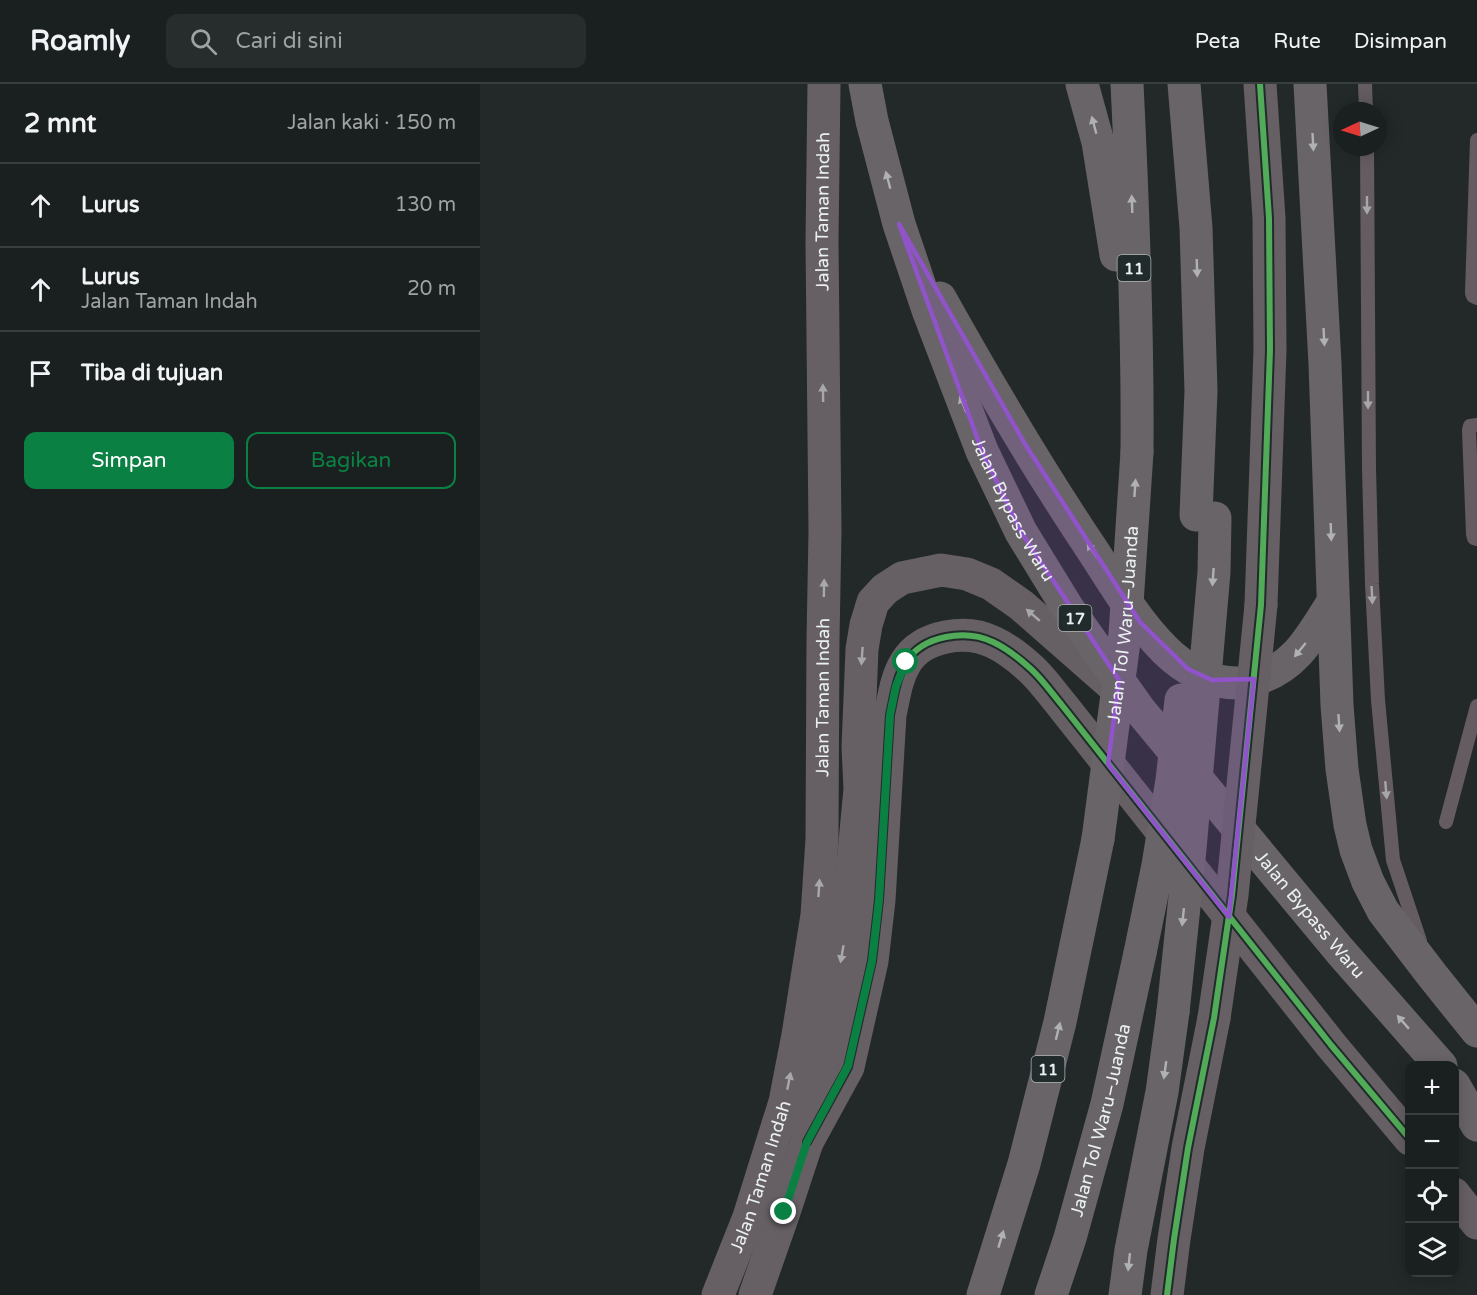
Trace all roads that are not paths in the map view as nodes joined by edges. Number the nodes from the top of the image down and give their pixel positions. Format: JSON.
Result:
{"nodes":[{"id":1,"x":824,"y":84,"type":"edge"},
{"id":2,"x":865,"y":84,"type":"edge"},
{"id":3,"x":1082,"y":84,"type":"edge"},
{"id":4,"x":1127,"y":84,"type":"edge"},
{"id":5,"x":1184,"y":84,"type":"edge"},
{"id":6,"x":1203,"y":84,"type":"edge"},
{"id":7,"x":1260,"y":84,"type":"edge"},
{"id":8,"x":1310,"y":84,"type":"edge"},
{"id":9,"x":1365,"y":84,"type":"edge"},
{"id":10,"x":1366,"y":102,"type":"edge"},
{"id":11,"x":1477,"y":140,"type":"edge"},
{"id":12,"x":1367,"y":156,"type":"edge"},
{"id":13,"x":899,"y":224,"type":"junction"},
{"id":14,"x":1196,"y":228,"type":"junction"},
{"id":15,"x":1477,"y":298,"type":"edge"},
{"id":16,"x":1137,"y":390,"type":"junction"},
{"id":17,"x":1477,"y":425,"type":"edge"},
{"id":18,"x":1205,"y":517,"type":"junction"},
{"id":19,"x":1477,"y":539,"type":"edge"},
{"id":20,"x":1333,"y":602,"type":"junction"},
{"id":21,"x":1477,"y":705,"type":"edge"},
{"id":22,"x":1140,"y":709,"type":"junction"},
{"id":23,"x":1446,"y":822,"type":"dead end"},
{"id":24,"x":1432,"y":975,"type":"junction"},
{"id":25,"x":1477,"y":1031,"type":"edge"},
{"id":26,"x":1437,"y":1061,"type":"edge"},
{"id":27,"x":1459,"y":1087,"type":"edge"},
{"id":28,"x":1459,"y":1091,"type":"edge"},
{"id":29,"x":1477,"y":1107,"type":"edge"},
{"id":30,"x":1477,"y":1125,"type":"edge"},
{"id":31,"x":1405,"y":1134,"type":"edge"},
{"id":32,"x":807,"y":1142,"type":"junction"},
{"id":33,"x":1459,"y":1199,"type":"edge"},
{"id":34,"x":1477,"y":1223,"type":"edge"},
{"id":35,"x":718,"y":1295,"type":"edge"},
{"id":36,"x":755,"y":1295,"type":"edge"},
{"id":37,"x":983,"y":1295,"type":"edge"},
{"id":38,"x":1051,"y":1295,"type":"edge"},
{"id":39,"x":1125,"y":1295,"type":"edge"},
{"id":40,"x":1167,"y":1295,"type":"edge"}],
"edges":[{"from":35,"to":1,"type":"street","name":"Jalan Taman Indah","one_way":true},
{"from":13,"to":2,"type":"highway","name":"Jalan Bypass Waru","number":"17","one_way":true},
{"from":16,"to":3,"type":"highway","one_way":true},
{"from":16,"to":4,"type":"highway","name":"Jalan Tol Waru–Juanda","number":"11","one_way":true},
{"from":5,"to":14,"type":"highway"},
{"from":6,"to":14,"type":"highway"},
{"from":7,"to":40,"type":"street","bridge":true},
{"from":8,"to":20,"type":"highway","one_way":true},
{"from":9,"to":10,"type":"lane"},
{"from":11,"to":15,"type":"lane"},
{"from":12,"to":24,"type":"lane","one_way":true},
{"from":20,"to":13,"type":"highway","one_way":true},
{"from":22,"to":13,"type":"highway","name":"Jalan Bypass Waru","number":"17","one_way":true},
{"from":14,"to":18,"type":"highway","one_way":true},
{"from":37,"to":16,"type":"highway","name":"Jalan Tol Waru–Juanda","number":"11","one_way":true,"bridge":true},
{"from":17,"to":19,"type":"lane"},
{"from":18,"to":38,"type":"highway","name":"Jalan Tol Waru–Juanda","bridge":true},
{"from":18,"to":39,"type":"highway","one_way":true,"bridge":true},
{"from":20,"to":24,"type":"highway","one_way":true},
{"from":21,"to":23,"type":"lane"},
{"from":26,"to":22,"type":"highway","name":"Jalan Bypass Waru","number":"17","one_way":true},
{"from":22,"to":32,"type":"street","one_way":true},
{"from":24,"to":25,"type":"highway"},
{"from":27,"to":29,"type":"highway"},
{"from":28,"to":30,"type":"highway"},
{"from":31,"to":32,"type":"street"},
{"from":32,"to":36,"type":"street","name":"Jalan Taman Indah"},
{"from":33,"to":34,"type":"street"}]}
